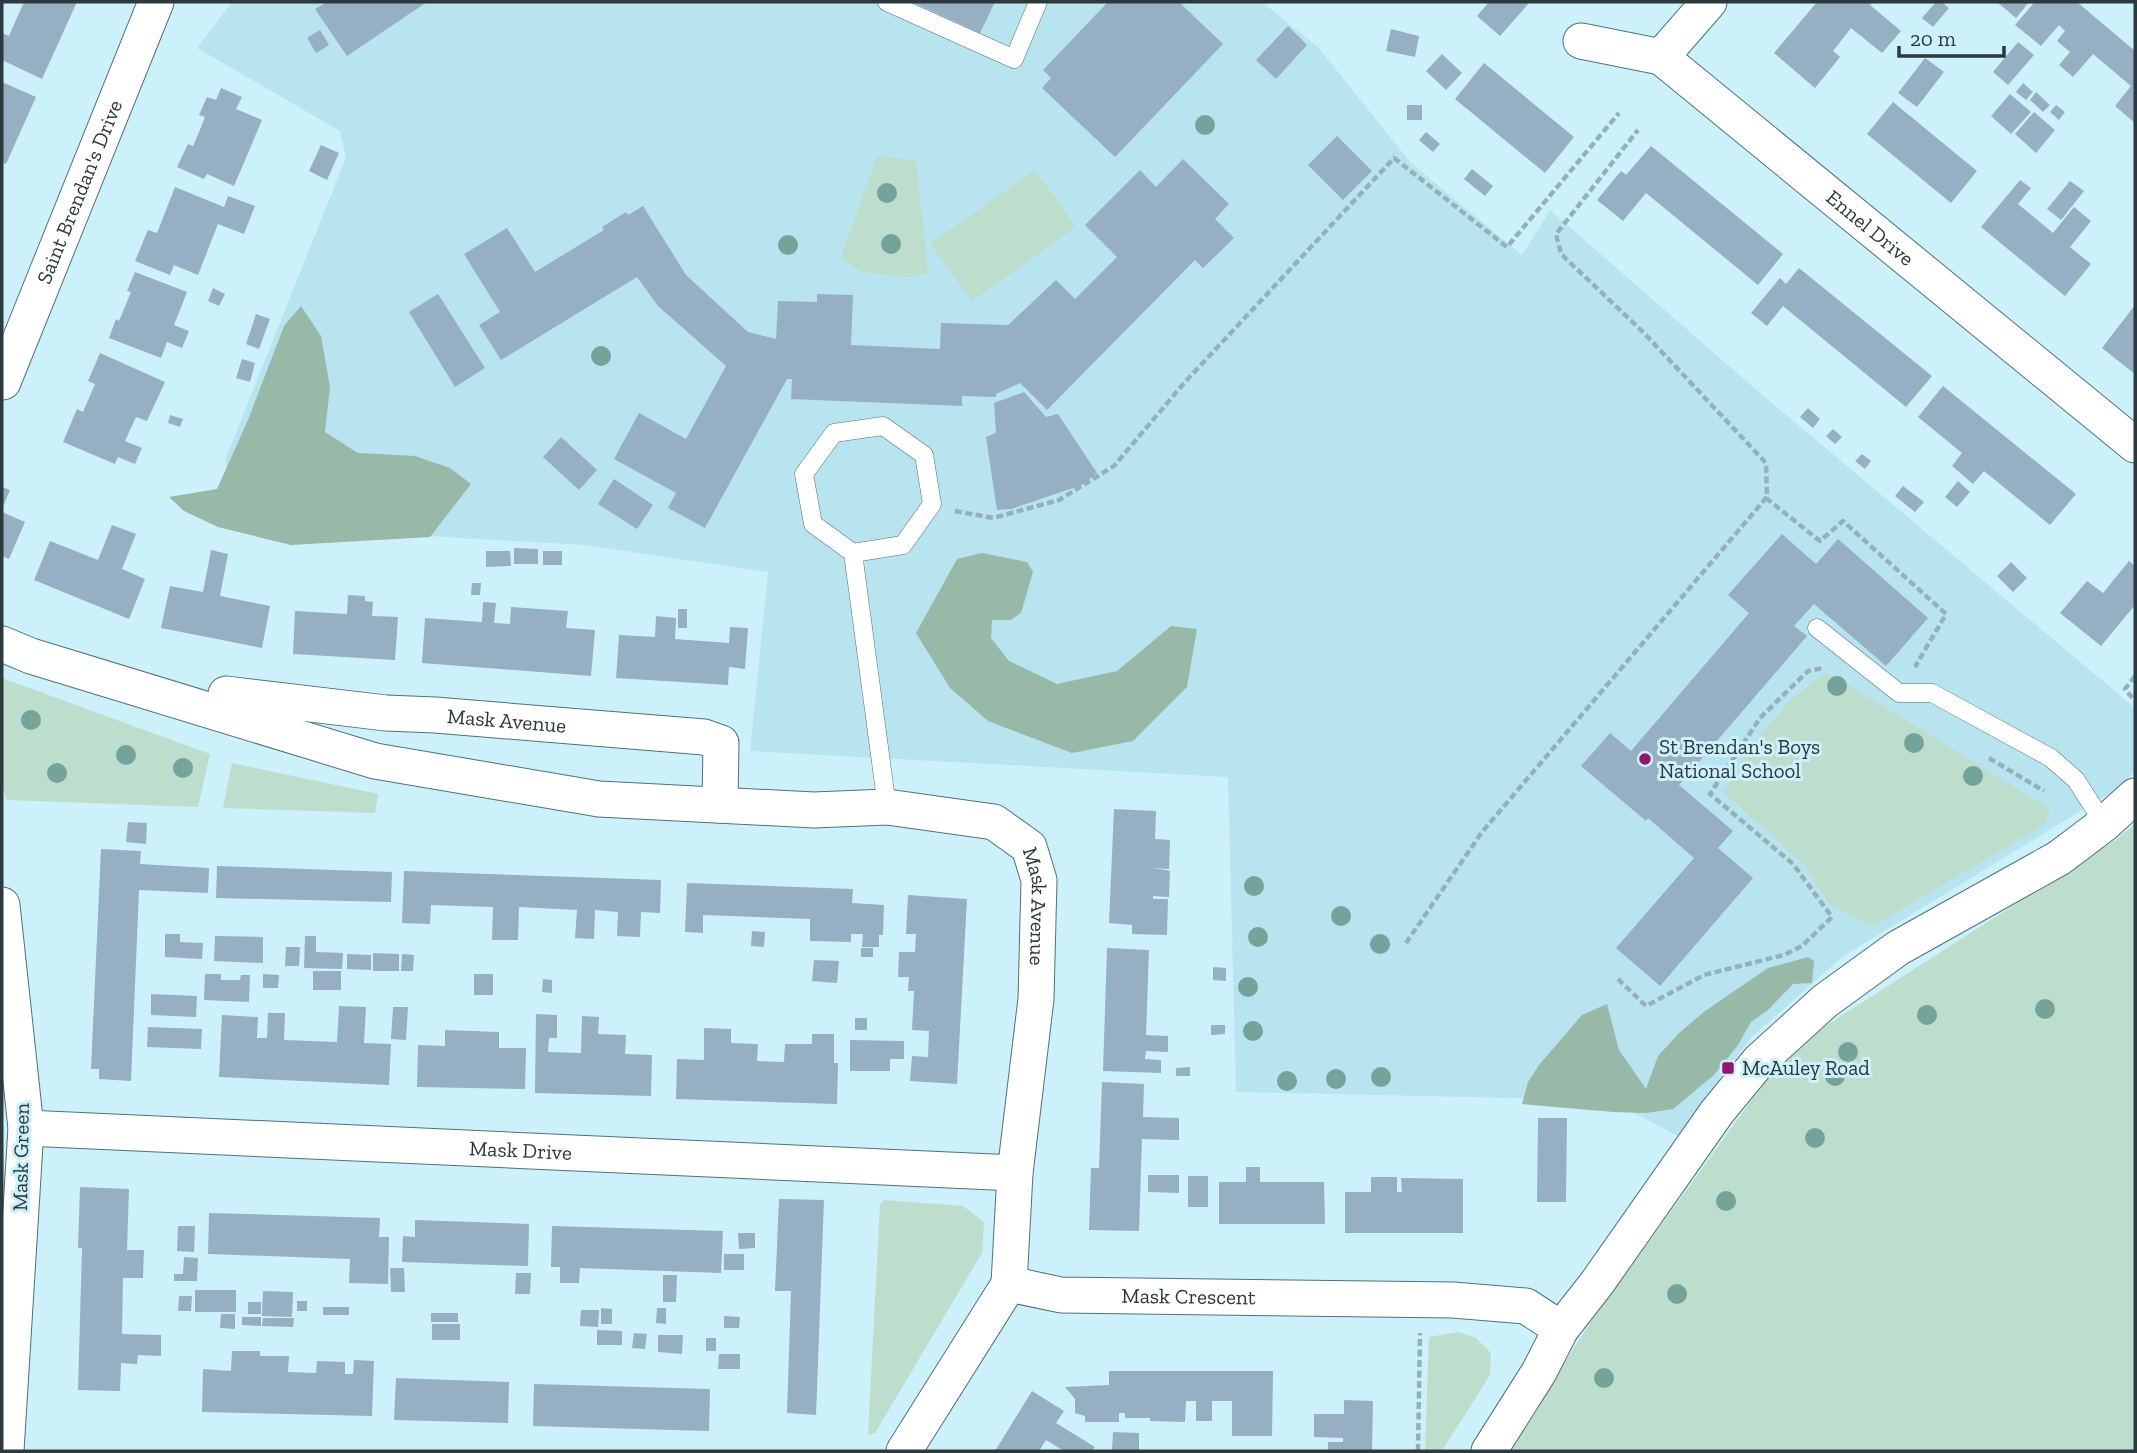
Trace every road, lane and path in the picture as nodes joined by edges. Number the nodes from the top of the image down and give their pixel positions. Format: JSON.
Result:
{"nodes":[{"id":1,"x":156,"y":2,"type":"edge"},
{"id":2,"x":887,"y":2,"type":"edge"},
{"id":3,"x":1038,"y":2,"type":"edge"},
{"id":4,"x":1709,"y":2,"type":"edge"},
{"id":5,"x":1581,"y":41,"type":"dead end"},
{"id":6,"x":1661,"y":57,"type":"junction"},
{"id":7,"x":1619,"y":113,"type":"dead end"},
{"id":8,"x":1637,"y":130,"type":"dead end"},
{"id":9,"x":3,"y":382,"type":"edge"},
{"id":10,"x":2135,"y":445,"type":"edge"},
{"id":11,"x":1766,"y":498,"type":"junction"},
{"id":12,"x":930,"y":507,"type":"junction"},
{"id":13,"x":853,"y":553,"type":"junction"},
{"id":14,"x":1817,"y":628,"type":"dead end"},
{"id":15,"x":2,"y":644,"type":"edge"},
{"id":16,"x":1832,"y":666,"type":"dead end"},
{"id":17,"x":2135,"y":676,"type":"edge"},
{"id":18,"x":1899,"y":693,"type":"junction"},
{"id":19,"x":226,"y":694,"type":"dead end"},
{"id":20,"x":2135,"y":701,"type":"edge"},
{"id":21,"x":352,"y":709,"type":"junction"},
{"id":22,"x":340,"y":751,"type":"junction"},
{"id":23,"x":1986,"y":756,"type":"dead end"},
{"id":24,"x":2135,"y":796,"type":"edge"},
{"id":25,"x":2056,"y":797,"type":"dead end"},
{"id":26,"x":720,"y":805,"type":"junction"},
{"id":27,"x":887,"y":807,"type":"junction"},
{"id":28,"x":2104,"y":824,"type":"junction"},
{"id":29,"x":2,"y":905,"type":"edge"},
{"id":30,"x":1406,"y":943,"type":"dead end"},
{"id":31,"x":1618,"y":978,"type":"dead end"},
{"id":32,"x":26,"y":1128,"type":"junction"},
{"id":33,"x":1015,"y":1173,"type":"junction"},
{"id":34,"x":1009,"y":1284,"type":"junction"},
{"id":35,"x":1420,"y":1299,"type":"junction"},
{"id":36,"x":1561,"y":1329,"type":"junction"},
{"id":37,"x":6,"y":1451,"type":"edge"},
{"id":38,"x":904,"y":1451,"type":"edge"},
{"id":39,"x":1418,"y":1451,"type":"edge"},
{"id":40,"x":1489,"y":1451,"type":"edge"}],
"edges":[{"from":1,"to":9,"type":"street","name":"Saint Brendan's Drive"},
{"from":2,"to":3,"type":"lane"},
{"from":4,"to":6,"type":"street"},
{"from":5,"to":6,"type":"street"},
{"from":6,"to":10,"type":"street","name":"Ennel Drive"},
{"from":7,"to":12,"type":"path"},
{"from":8,"to":11,"type":"path"},
{"from":11,"to":18,"type":"path"},
{"from":11,"to":30,"type":"path"},
{"from":12,"to":13,"type":"lane"},
{"from":12,"to":13,"type":"lane"},
{"from":13,"to":27,"type":"lane"},
{"from":14,"to":18,"type":"lane"},
{"from":15,"to":22,"type":"street","name":"Mask Avenue"},
{"from":16,"to":31,"type":"path"},
{"from":17,"to":20,"type":"path"},
{"from":18,"to":28,"type":"lane"},
{"from":19,"to":21,"type":"street","name":"Mask Avenue"},
{"from":21,"to":22,"type":"street"},
{"from":21,"to":26,"type":"street","name":"Mask Avenue"},
{"from":22,"to":26,"type":"street","name":"Mask Avenue"},
{"from":23,"to":25,"type":"path"},
{"from":24,"to":28,"type":"street"},
{"from":26,"to":27,"type":"street","name":"Mask Avenue"},
{"from":27,"to":33,"type":"street","name":"Mask Avenue"},
{"from":28,"to":36,"type":"street"},
{"from":29,"to":32,"type":"street","name":"Mask Green"},
{"from":32,"to":33,"type":"street","name":"Mask Drive"},
{"from":32,"to":37,"type":"street","name":"Mask Green"},
{"from":33,"to":34,"type":"street","name":"Mask Avenue"},
{"from":34,"to":35,"type":"street","name":"Mask Crescent"},
{"from":34,"to":38,"type":"street"},
{"from":35,"to":36,"type":"street","name":"Mask Crescent"},
{"from":35,"to":39,"type":"path"},
{"from":36,"to":40,"type":"street"}]}
